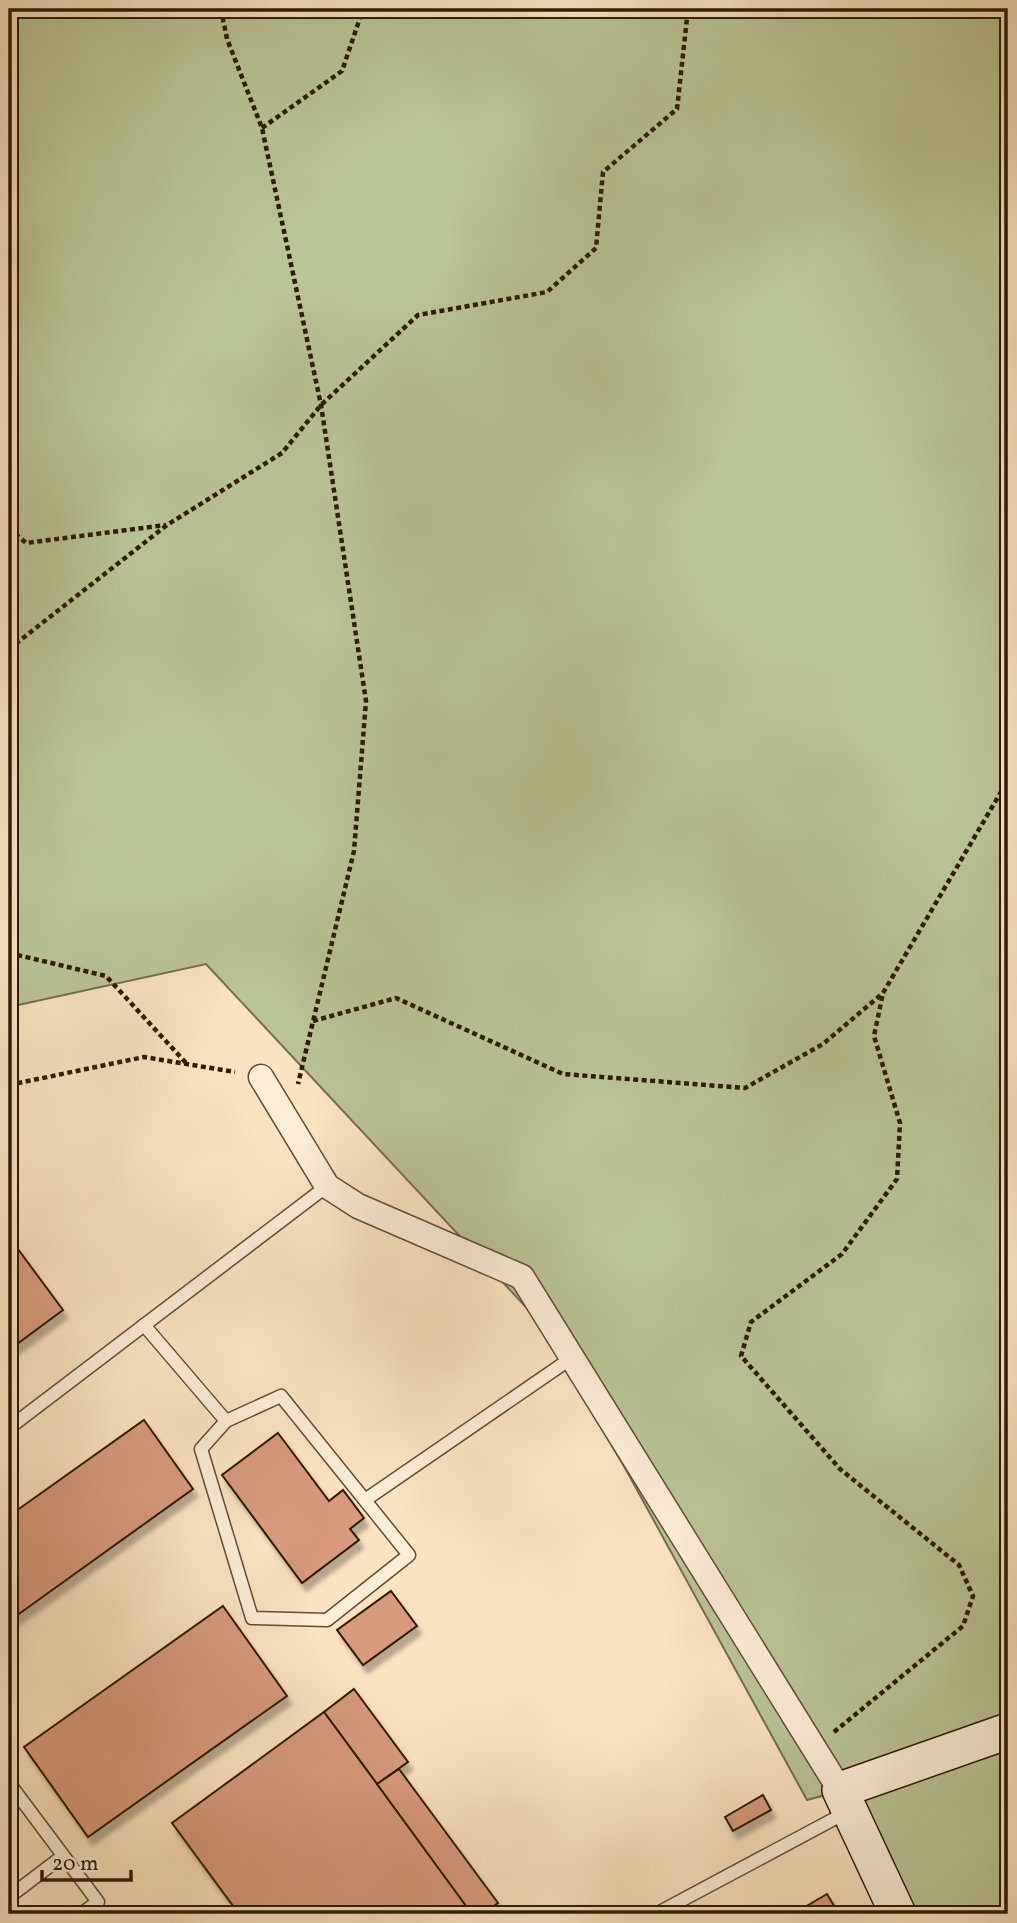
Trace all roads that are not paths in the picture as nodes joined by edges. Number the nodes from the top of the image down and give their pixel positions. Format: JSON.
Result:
{"nodes":[{"id":1,"x":261,"y":1077,"type":"road end"},
{"id":2,"x":327,"y":1186,"type":"junction"},
{"id":3,"x":144,"y":1325,"type":"junction"},
{"id":4,"x":573,"y":1357,"type":"junction"},
{"id":5,"x":226,"y":1421,"type":"junction"},
{"id":6,"x":9,"y":1429,"type":"edge"},
{"id":7,"x":365,"y":1500,"type":"junction"},
{"id":8,"x":1008,"y":1731,"type":"edge"},
{"id":9,"x":10,"y":1789,"type":"edge"},
{"id":10,"x":845,"y":1801,"type":"junction"},
{"id":11,"x":63,"y":1856,"type":"junction"},
{"id":12,"x":9,"y":1897,"type":"edge"},
{"id":13,"x":81,"y":1914,"type":"edge"},
{"id":14,"x":656,"y":1914,"type":"edge"},
{"id":15,"x":898,"y":1914,"type":"edge"}],
"edges":[{"from":1,"to":2,"type":"street"},
{"from":2,"to":3,"type":"lane"},
{"from":2,"to":4,"type":"street"},
{"from":3,"to":5,"type":"lane"},
{"from":3,"to":6,"type":"lane"},
{"from":4,"to":7,"type":"lane"},
{"from":4,"to":10,"type":"street"},
{"from":5,"to":7,"type":"lane"},
{"from":5,"to":7,"type":"lane"},
{"from":8,"to":10,"type":"street"},
{"from":9,"to":11,"type":"lane"},
{"from":10,"to":14,"type":"lane"},
{"from":10,"to":15,"type":"street"},
{"from":11,"to":12,"type":"lane"},
{"from":11,"to":13,"type":"lane"}]}
